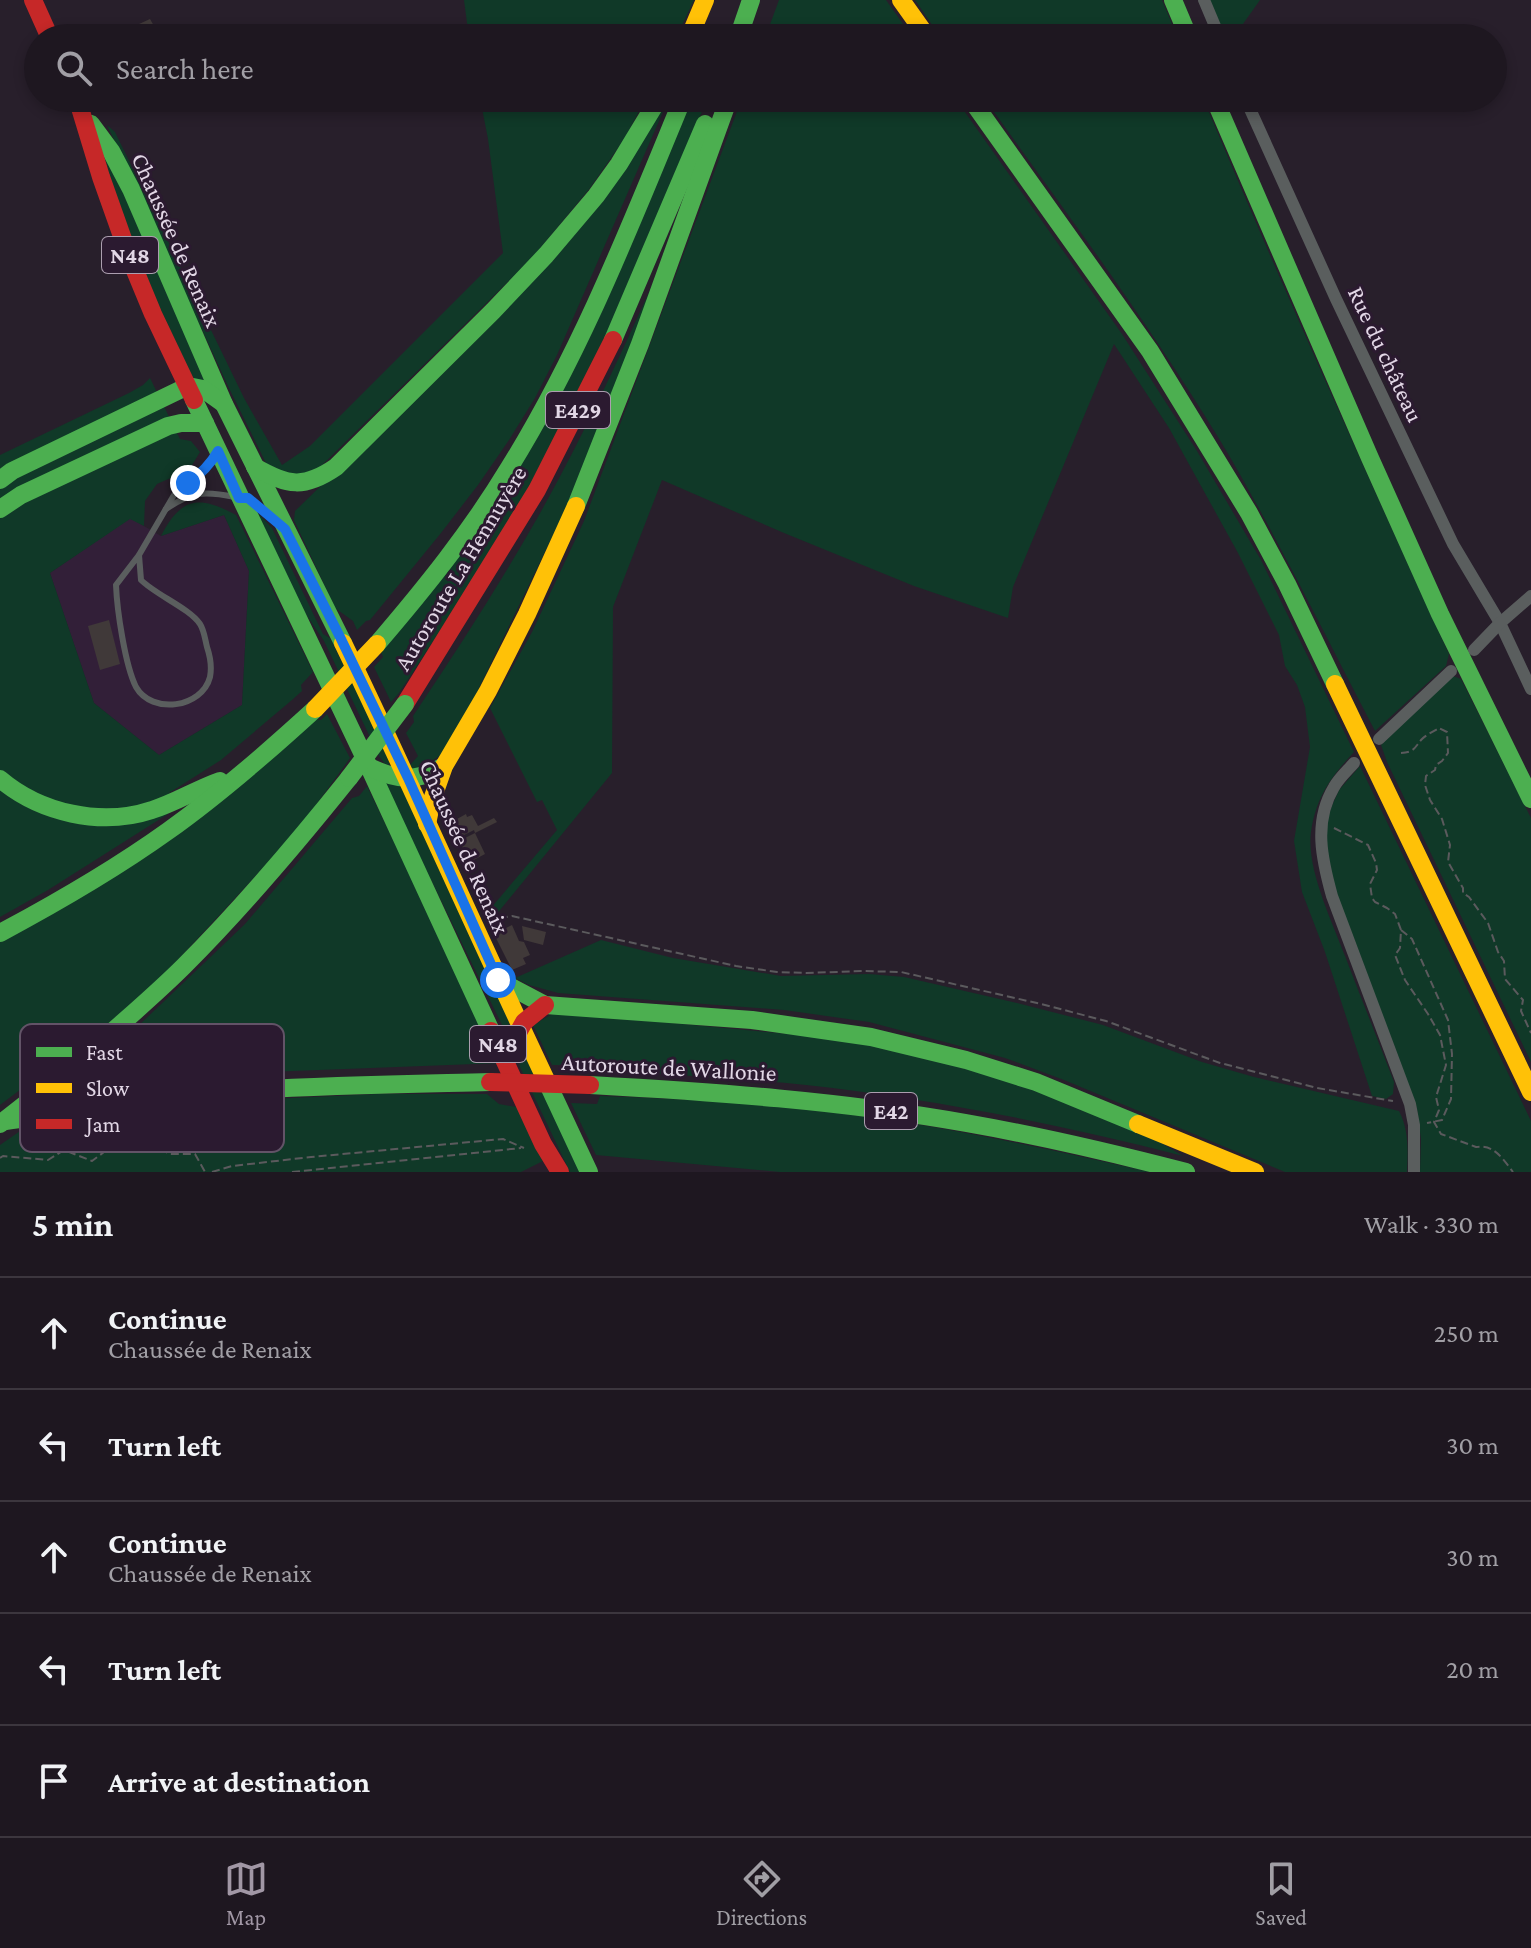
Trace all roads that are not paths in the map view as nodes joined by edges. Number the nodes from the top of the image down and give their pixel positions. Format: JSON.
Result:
{"nodes":[{"id":1,"x":33,"y":0,"type":"edge"},
{"id":2,"x":705,"y":0,"type":"edge"},
{"id":3,"x":719,"y":0,"type":"edge"},
{"id":4,"x":751,"y":0,"type":"edge"},
{"id":5,"x":901,"y":0,"type":"edge"},
{"id":6,"x":1173,"y":0,"type":"edge"},
{"id":7,"x":1204,"y":0,"type":"edge"},
{"id":8,"x":44,"y":24,"type":"edge"},
{"id":9,"x":695,"y":24,"type":"edge"},
{"id":10,"x":710,"y":24,"type":"edge"},
{"id":11,"x":743,"y":24,"type":"edge"},
{"id":12,"x":918,"y":24,"type":"edge"},
{"id":13,"x":1183,"y":24,"type":"edge"},
{"id":14,"x":1214,"y":24,"type":"edge"},
{"id":15,"x":83,"y":112,"type":"edge"},
{"id":16,"x":651,"y":112,"type":"edge"},
{"id":17,"x":677,"y":112,"type":"edge"},
{"id":18,"x":709,"y":112,"type":"edge"},
{"id":19,"x":724,"y":112,"type":"edge"},
{"id":20,"x":980,"y":112,"type":"edge"},
{"id":21,"x":1220,"y":112,"type":"edge"},
{"id":22,"x":1251,"y":112,"type":"edge"},
{"id":23,"x":86,"y":118,"type":"junction"},
{"id":24,"x":188,"y":386,"type":"junction"},
{"id":25,"x":224,"y":404,"type":"junction"},
{"id":26,"x":205,"y":423,"type":"junction"},
{"id":27,"x":218,"y":451,"type":"junction"},
{"id":28,"x":255,"y":467,"type":"junction"},
{"id":29,"x":0,"y":480,"type":"edge"},
{"id":30,"x":239,"y":498,"type":"junction"},
{"id":31,"x":0,"y":509,"type":"edge"},
{"id":32,"x":163,"y":511,"type":"junction"},
{"id":33,"x":285,"y":529,"type":"junction"},
{"id":34,"x":139,"y":555,"type":"junction"},
{"id":35,"x":1531,"y":596,"type":"edge"},
{"id":36,"x":1500,"y":623,"type":"junction"},
{"id":37,"x":1474,"y":650,"type":"dead end"},
{"id":38,"x":1451,"y":671,"type":"dead end"},
{"id":39,"x":1531,"y":689,"type":"edge"},
{"id":40,"x":1379,"y":739,"type":"dead end"},
{"id":41,"x":1354,"y":763,"type":"dead end"},
{"id":42,"x":444,"y":766,"type":"junction"},
{"id":43,"x":369,"y":767,"type":"junction"},
{"id":44,"x":241,"y":775,"type":"junction"},
{"id":45,"x":408,"y":778,"type":"junction"},
{"id":46,"x":0,"y":779,"type":"edge"},
{"id":47,"x":1531,"y":799,"type":"edge"},
{"id":48,"x":427,"y":824,"type":"junction"},
{"id":49,"x":0,"y":933,"type":"edge"},
{"id":50,"x":498,"y":980,"type":"junction"},
{"id":51,"x":545,"y":1005,"type":"junction"},
{"id":52,"x":121,"y":1024,"type":"edge"},
{"id":53,"x":520,"y":1026,"type":"junction"},
{"id":54,"x":504,"y":1058,"type":"junction"},
{"id":55,"x":284,"y":1088,"type":"edge"},
{"id":56,"x":1531,"y":1092,"type":"edge"},
{"id":57,"x":20,"y":1108,"type":"edge"},
{"id":58,"x":20,"y":1120,"type":"edge"},
{"id":59,"x":0,"y":1123,"type":"edge"},
{"id":60,"x":560,"y":1172,"type":"edge"},
{"id":61,"x":589,"y":1172,"type":"edge"},
{"id":62,"x":1186,"y":1172,"type":"edge"},
{"id":63,"x":1255,"y":1172,"type":"edge"},
{"id":64,"x":1414,"y":1172,"type":"edge"}],
"edges":[{"from":1,"to":8,"type":"main road"},
{"from":2,"to":9,"type":"main road"},
{"from":3,"to":10,"type":"main road"},
{"from":4,"to":11,"type":"main road"},
{"from":5,"to":12,"type":"main road"},
{"from":6,"to":13,"type":"main road"},
{"from":7,"to":14,"type":"street"},
{"from":15,"to":23,"type":"main road","number":"N48"},
{"from":16,"to":28,"type":"main road"},
{"from":17,"to":44,"type":"main road","name":"Autoroute La Hennuyère","number":"E429","bridge":true},
{"from":18,"to":52,"type":"main road","name":"Autoroute La Hennuyère","number":"E429","bridge":true},
{"from":19,"to":42,"type":"main road"},
{"from":20,"to":56,"type":"main road"},
{"from":21,"to":47,"type":"main road"},
{"from":22,"to":36,"type":"street","name":"Rue du château"},
{"from":23,"to":24,"type":"main road","name":"Chaussée de Renaix","number":"N48"},
{"from":23,"to":25,"type":"main road","name":"Chaussée de Renaix","number":"N48"},
{"from":24,"to":25,"type":"main road"},
{"from":24,"to":26,"type":"main road","name":"Chaussée de Renaix","number":"N48"},
{"from":24,"to":29,"type":"main road"},
{"from":25,"to":28,"type":"main road","name":"Chaussée de Renaix","number":"N48"},
{"from":26,"to":27,"type":"main road","name":"Chaussée de Renaix","number":"N48"},
{"from":26,"to":31,"type":"main road"},
{"from":27,"to":30,"type":"main road","name":"Chaussée de Renaix","number":"N48"},
{"from":27,"to":32,"type":"lane"},
{"from":28,"to":33,"type":"main road","name":"Chaussée de Renaix","number":"N48"},
{"from":30,"to":32,"type":"lane"},
{"from":30,"to":33,"type":"lane"},
{"from":30,"to":43,"type":"main road","name":"Chaussée de Renaix","number":"N48"},
{"from":32,"to":34,"type":"lane"},
{"from":33,"to":45,"type":"main road","name":"Chaussée de Renaix","number":"N48"},
{"from":34,"to":34,"type":"lane"},
{"from":35,"to":36,"type":"street"},
{"from":36,"to":37,"type":"street"},
{"from":36,"to":39,"type":"street","name":"Rue du château"},
{"from":38,"to":40,"type":"street"},
{"from":41,"to":64,"type":"street"},
{"from":42,"to":45,"type":"main road"},
{"from":42,"to":48,"type":"main road"},
{"from":43,"to":45,"type":"main road"},
{"from":43,"to":54,"type":"main road","name":"Chaussée de Renaix","number":"N48"},
{"from":44,"to":46,"type":"main road"},
{"from":44,"to":49,"type":"main road","name":"Autoroute La Hennuyère","number":"E429"},
{"from":45,"to":48,"type":"main road","name":"Chaussée de Renaix","number":"N48"},
{"from":48,"to":50,"type":"main road","name":"Chaussée de Renaix","number":"N48"},
{"from":50,"to":51,"type":"main road"},
{"from":50,"to":53,"type":"main road","name":"Chaussée de Renaix","number":"N48"},
{"from":51,"to":53,"type":"main road"},
{"from":51,"to":63,"type":"main road"},
{"from":53,"to":54,"type":"main road"},
{"from":53,"to":61,"type":"main road","name":"Chaussée de Renaix","number":"N48"},
{"from":54,"to":60,"type":"main road","name":"Chaussée de Renaix","number":"N48"},
{"from":55,"to":62,"type":"main road","name":"Autoroute de Wallonie","number":"E42","bridge":true},
{"from":57,"to":59,"type":"main road","name":"Autoroute La Hennuyère","number":"E429","bridge":true},
{"from":58,"to":59,"type":"main road","name":"Autoroute de Wallonie","number":"E42","bridge":true}]}
